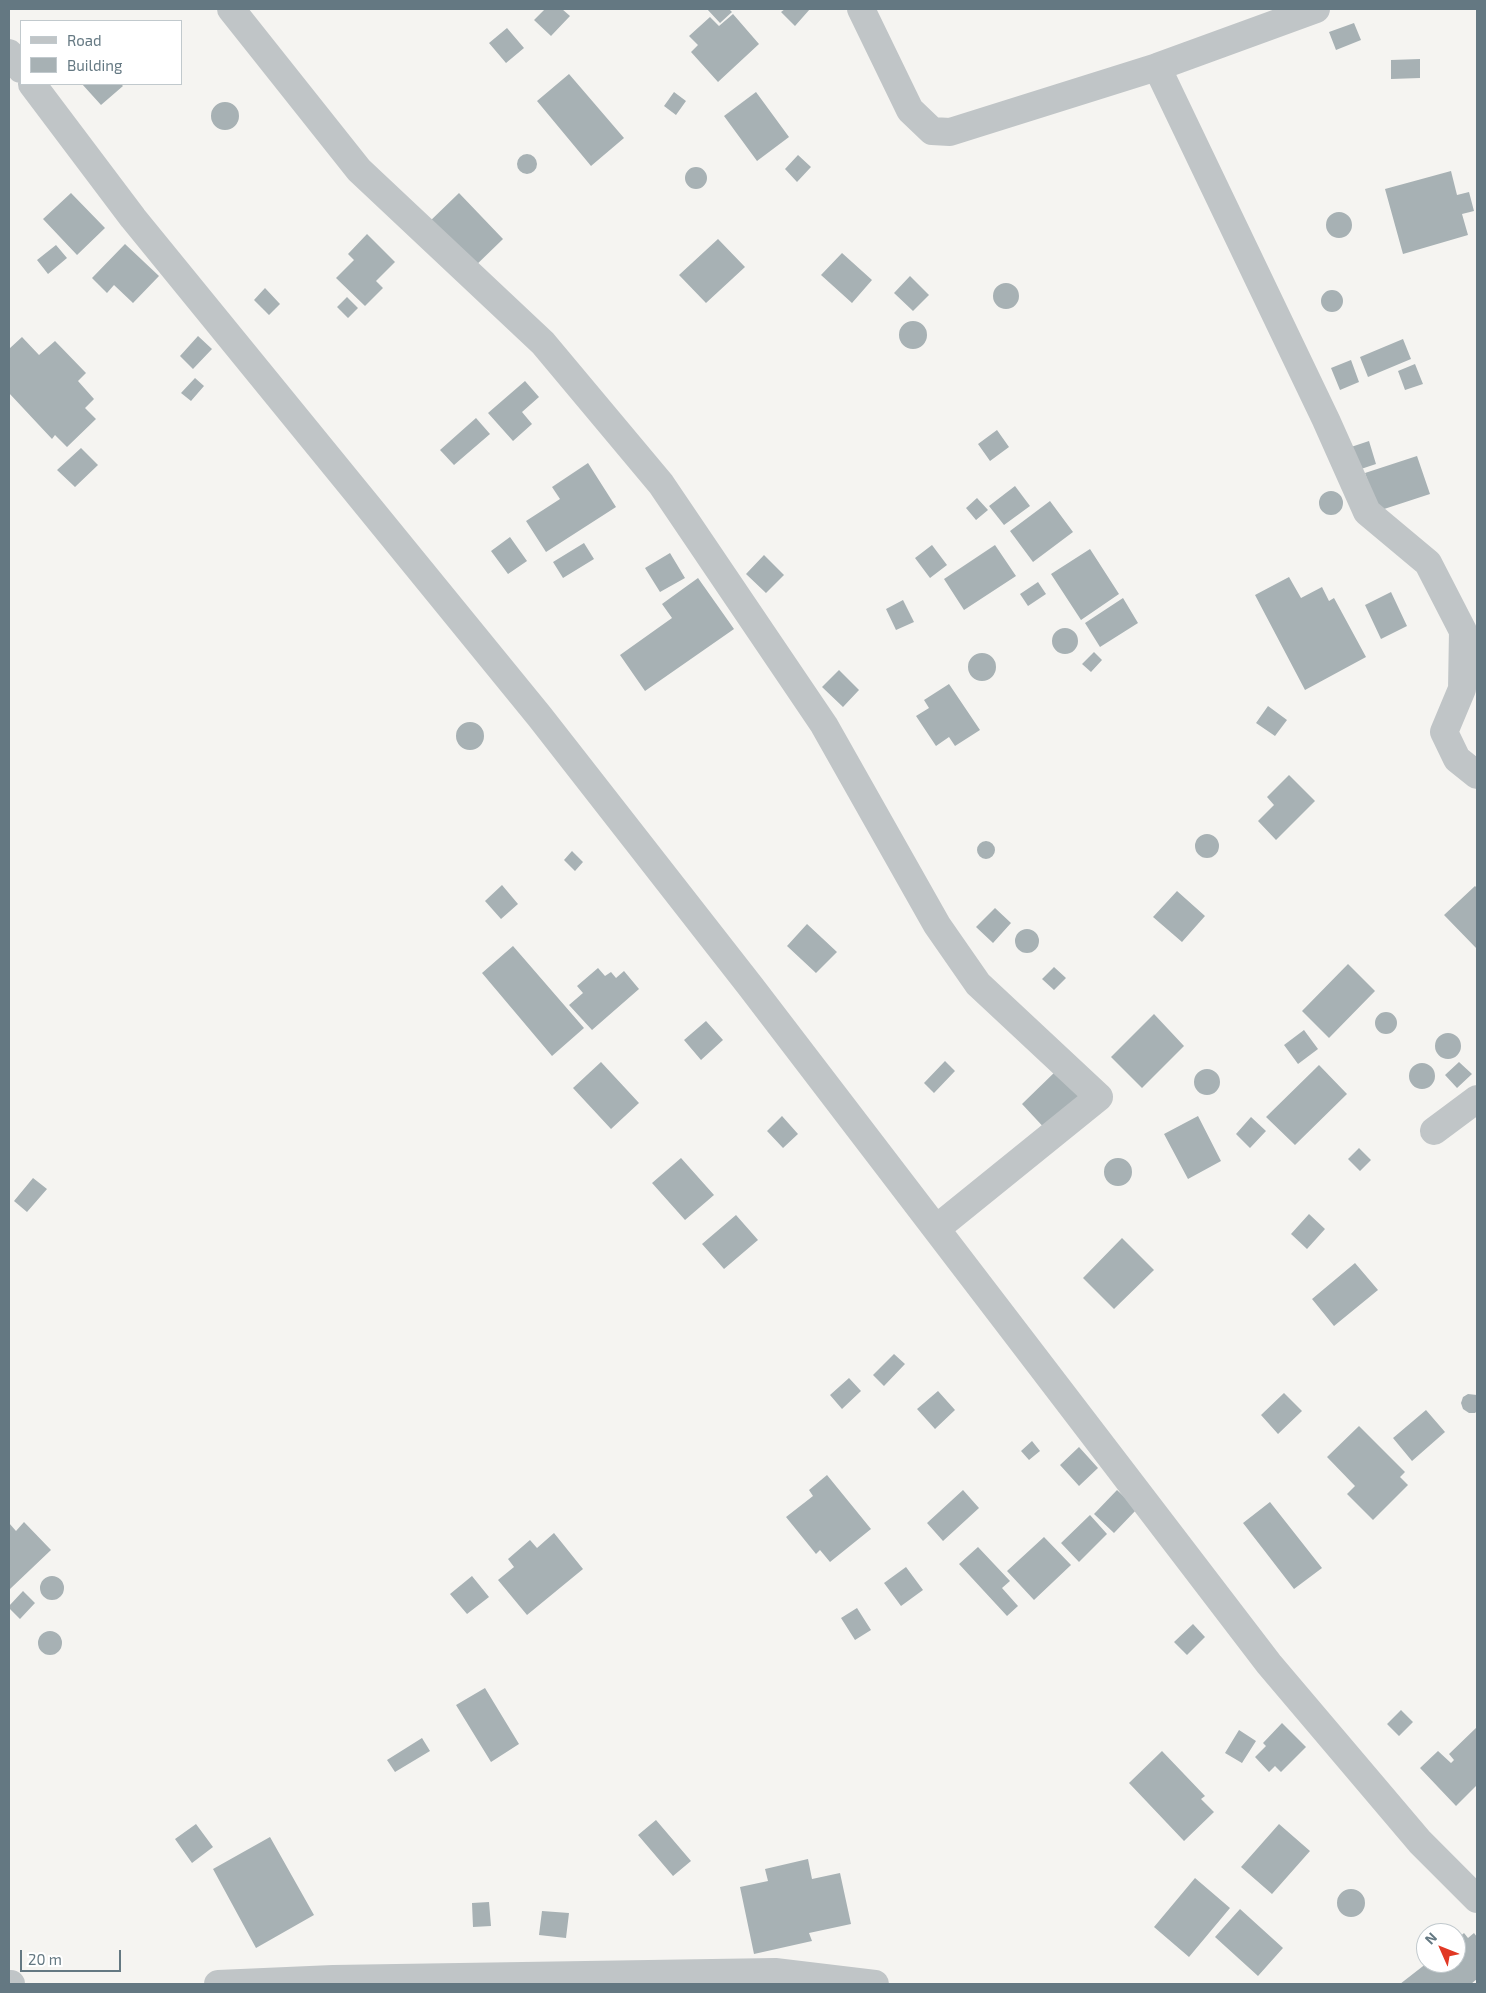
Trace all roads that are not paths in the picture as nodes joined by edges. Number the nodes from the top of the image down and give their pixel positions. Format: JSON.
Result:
{"nodes":[{"id":1,"x":230,"y":9,"type":"edge"},
{"id":2,"x":862,"y":9,"type":"edge"},
{"id":3,"x":1316,"y":9,"type":"edge"},
{"id":4,"x":9,"y":53,"type":"edge"},
{"id":5,"x":1157,"y":67,"type":"junction"},
{"id":6,"x":20,"y":68,"type":"edge"},
{"id":7,"x":33,"y":85,"type":"edge"},
{"id":8,"x":1477,"y":776,"type":"edge"},
{"id":9,"x":1477,"y":1099,"type":"edge"},
{"id":10,"x":1434,"y":1131,"type":"dead end"},
{"id":11,"x":937,"y":1228,"type":"junction"},
{"id":12,"x":1477,"y":1898,"type":"edge"},
{"id":13,"x":331,"y":1982,"type":"edge"},
{"id":14,"x":218,"y":1984,"type":"edge"},
{"id":15,"x":875,"y":1984,"type":"edge"}],
"edges":[{"from":1,"to":11,"type":"street"},
{"from":2,"to":5,"type":"street"},
{"from":3,"to":5,"type":"street"},
{"from":4,"to":6,"type":"street"},
{"from":5,"to":8,"type":"street"},
{"from":7,"to":11,"type":"street"},
{"from":9,"to":10,"type":"street"},
{"from":11,"to":12,"type":"street"},
{"from":13,"to":14,"type":"street"},
{"from":13,"to":15,"type":"street"}]}
